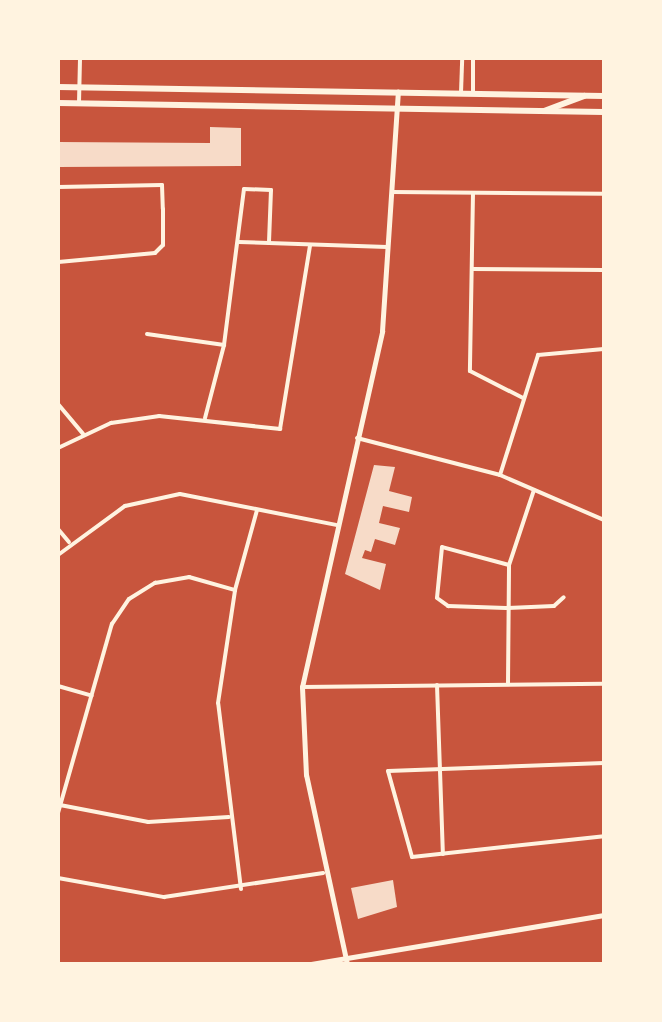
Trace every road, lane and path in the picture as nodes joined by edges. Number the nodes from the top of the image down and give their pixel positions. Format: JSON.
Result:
{"nodes":[{"id":1,"x":80,"y":58,"type":"edge"},
{"id":2,"x":462,"y":58,"type":"edge"},
{"id":3,"x":473,"y":58,"type":"edge"},
{"id":4,"x":58,"y":87,"type":"edge"},
{"id":5,"x":79,"y":87,"type":"junction"},
{"id":6,"x":398,"y":92,"type":"junction"},
{"id":7,"x":461,"y":93,"type":"junction"},
{"id":8,"x":473,"y":93,"type":"junction"},
{"id":9,"x":584,"y":96,"type":"junction"},
{"id":10,"x":604,"y":96,"type":"edge"},
{"id":11,"x":58,"y":103,"type":"edge"},
{"id":12,"x":79,"y":103,"type":"junction"},
{"id":13,"x":398,"y":109,"type":"junction"},
{"id":14,"x":544,"y":111,"type":"junction"},
{"id":15,"x":604,"y":112,"type":"edge"},
{"id":16,"x":58,"y":187,"type":"edge"},
{"id":17,"x":392,"y":192,"type":"junction"},
{"id":18,"x":473,"y":193,"type":"junction"},
{"id":19,"x":604,"y":194,"type":"edge"},
{"id":20,"x":239,"y":242,"type":"junction"},
{"id":21,"x":269,"y":243,"type":"junction"},
{"id":22,"x":310,"y":245,"type":"junction"},
{"id":23,"x":387,"y":247,"type":"junction"},
{"id":24,"x":58,"y":262,"type":"edge"},
{"id":25,"x":472,"y":269,"type":"junction"},
{"id":26,"x":604,"y":270,"type":"edge"},
{"id":27,"x":147,"y":334,"type":"dead end"},
{"id":28,"x":224,"y":345,"type":"junction"},
{"id":29,"x":604,"y":349,"type":"edge"},
{"id":30,"x":523,"y":398,"type":"junction"},
{"id":31,"x":58,"y":404,"type":"edge"},
{"id":32,"x":205,"y":418,"type":"junction"},
{"id":33,"x":83,"y":434,"type":"junction"},
{"id":34,"x":357,"y":438,"type":"junction"},
{"id":35,"x":58,"y":448,"type":"edge"},
{"id":36,"x":500,"y":475,"type":"junction"},
{"id":37,"x":534,"y":490,"type":"junction"},
{"id":38,"x":257,"y":510,"type":"junction"},
{"id":39,"x":604,"y":520,"type":"edge"},
{"id":40,"x":336,"y":525,"type":"junction"},
{"id":41,"x":58,"y":529,"type":"edge"},
{"id":42,"x":69,"y":542,"type":"junction"},
{"id":43,"x":58,"y":555,"type":"edge"},
{"id":44,"x":509,"y":565,"type":"junction"},
{"id":45,"x":235,"y":590,"type":"junction"},
{"id":46,"x":564,"y":597,"type":"dead end"},
{"id":47,"x":506,"y":608,"type":"junction"},
{"id":48,"x":508,"y":684,"type":"junction"},
{"id":49,"x":604,"y":684,"type":"edge"},
{"id":50,"x":437,"y":685,"type":"junction"},
{"id":51,"x":58,"y":686,"type":"edge"},
{"id":52,"x":302,"y":687,"type":"junction"},
{"id":53,"x":92,"y":696,"type":"junction"},
{"id":54,"x":604,"y":763,"type":"edge"},
{"id":55,"x":437,"y":766,"type":"junction"},
{"id":56,"x":60,"y":805,"type":"junction"},
{"id":57,"x":58,"y":813,"type":"edge"},
{"id":58,"x":229,"y":817,"type":"junction"},
{"id":59,"x":604,"y":836,"type":"edge"},
{"id":60,"x":443,"y":854,"type":"junction"},
{"id":61,"x":323,"y":873,"type":"junction"},
{"id":62,"x":58,"y":878,"type":"edge"},
{"id":63,"x":241,"y":889,"type":"junction"},
{"id":64,"x":604,"y":915,"type":"edge"},
{"id":65,"x":346,"y":961,"type":"edge"},
{"id":66,"x":311,"y":964,"type":"edge"}],
"edges":[{"from":1,"to":5,"type":"street"},
{"from":2,"to":7,"type":"street"},
{"from":3,"to":8,"type":"street"},
{"from":4,"to":5,"type":"main road"},
{"from":5,"to":6,"type":"main road"},
{"from":5,"to":12,"type":"street"},
{"from":6,"to":7,"type":"main road"},
{"from":6,"to":13,"type":"street"},
{"from":7,"to":8,"type":"main road"},
{"from":8,"to":9,"type":"main road"},
{"from":9,"to":10,"type":"main road"},
{"from":9,"to":14,"type":"main road"},
{"from":11,"to":12,"type":"main road"},
{"from":12,"to":13,"type":"main road"},
{"from":13,"to":14,"type":"main road"},
{"from":13,"to":17,"type":"street"},
{"from":14,"to":15,"type":"main road"},
{"from":16,"to":24,"type":"street"},
{"from":17,"to":18,"type":"street"},
{"from":17,"to":23,"type":"street"},
{"from":18,"to":19,"type":"street"},
{"from":18,"to":25,"type":"street"},
{"from":20,"to":21,"type":"street"},
{"from":20,"to":21,"type":"street"},
{"from":20,"to":28,"type":"street"},
{"from":21,"to":22,"type":"street"},
{"from":22,"to":23,"type":"street"},
{"from":22,"to":32,"type":"street"},
{"from":23,"to":34,"type":"street"},
{"from":25,"to":26,"type":"street"},
{"from":25,"to":30,"type":"street"},
{"from":27,"to":28,"type":"street"},
{"from":28,"to":32,"type":"street"},
{"from":29,"to":30,"type":"street"},
{"from":30,"to":36,"type":"street"},
{"from":31,"to":33,"type":"street"},
{"from":32,"to":33,"type":"street"},
{"from":33,"to":35,"type":"street"},
{"from":34,"to":36,"type":"street"},
{"from":34,"to":40,"type":"street"},
{"from":36,"to":37,"type":"street"},
{"from":37,"to":39,"type":"street"},
{"from":37,"to":44,"type":"street"},
{"from":38,"to":40,"type":"street"},
{"from":38,"to":42,"type":"street"},
{"from":38,"to":45,"type":"street"},
{"from":40,"to":52,"type":"street"},
{"from":41,"to":42,"type":"street"},
{"from":42,"to":43,"type":"street"},
{"from":44,"to":47,"type":"street"},
{"from":44,"to":47,"type":"street"},
{"from":45,"to":53,"type":"street"},
{"from":45,"to":58,"type":"street"},
{"from":46,"to":47,"type":"street"},
{"from":47,"to":48,"type":"street"},
{"from":48,"to":49,"type":"street"},
{"from":48,"to":50,"type":"street"},
{"from":50,"to":52,"type":"street"},
{"from":50,"to":55,"type":"street"},
{"from":51,"to":53,"type":"street"},
{"from":52,"to":61,"type":"street"},
{"from":53,"to":56,"type":"street"},
{"from":54,"to":55,"type":"street"},
{"from":55,"to":60,"type":"street"},
{"from":55,"to":60,"type":"street"},
{"from":56,"to":57,"type":"street"},
{"from":56,"to":58,"type":"street"},
{"from":58,"to":63,"type":"street"},
{"from":59,"to":60,"type":"street"},
{"from":61,"to":63,"type":"street"},
{"from":61,"to":65,"type":"street"},
{"from":62,"to":63,"type":"street"},
{"from":64,"to":65,"type":"street"},
{"from":65,"to":66,"type":"street"}]}
